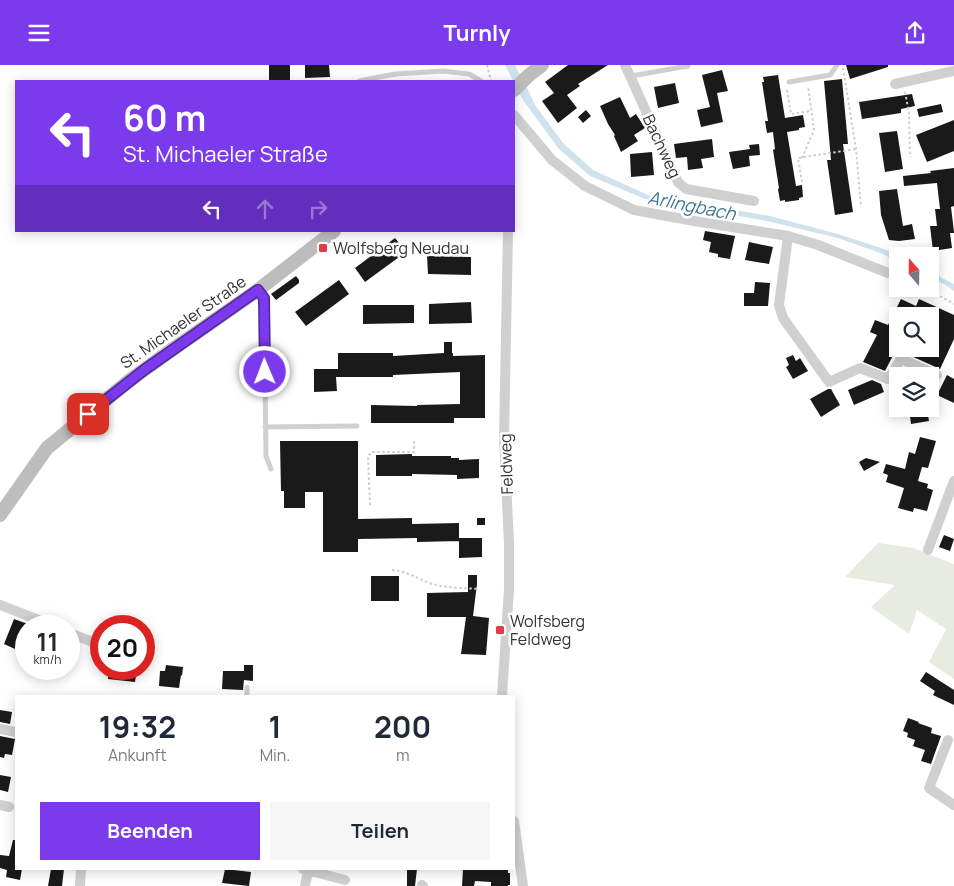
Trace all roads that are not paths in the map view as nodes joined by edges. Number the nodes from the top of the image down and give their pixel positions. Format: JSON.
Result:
{"nodes":[{"id":1,"x":542,"y":65,"type":"edge"},
{"id":2,"x":625,"y":65,"type":"edge"},
{"id":3,"x":837,"y":65,"type":"edge"},
{"id":4,"x":688,"y":67,"type":"dead end"},
{"id":5,"x":954,"y":71,"type":"edge"},
{"id":6,"x":631,"y":77,"type":"junction"},
{"id":7,"x":363,"y":80,"type":"edge"},
{"id":8,"x":480,"y":80,"type":"edge"},
{"id":9,"x":789,"y":81,"type":"road end"},
{"id":10,"x":899,"y":83,"type":"road end"},
{"id":11,"x":515,"y":89,"type":"edge"},
{"id":12,"x":515,"y":116,"type":"edge"},
{"id":13,"x":754,"y":201,"type":"dead end"},
{"id":14,"x":333,"y":232,"type":"edge"},
{"id":15,"x":508,"y":232,"type":"edge"},
{"id":16,"x":788,"y":236,"type":"junction"},
{"id":17,"x":888,"y":273,"type":"dead end"},
{"id":18,"x":258,"y":290,"type":"junction"},
{"id":19,"x":896,"y":367,"type":"edge"},
{"id":20,"x":919,"y":367,"type":"edge"},
{"id":21,"x":889,"y":377,"type":"edge"},
{"id":22,"x":357,"y":426,"type":"dead end"},
{"id":23,"x":265,"y":427,"type":"junction"},
{"id":24,"x":271,"y":469,"type":"dead end"},
{"id":25,"x":954,"y":481,"type":"edge"},
{"id":26,"x":0,"y":515,"type":"edge"},
{"id":27,"x":928,"y":550,"type":"dead end"},
{"id":28,"x":0,"y":605,"type":"edge"},
{"id":29,"x":26,"y":615,"type":"edge"},
{"id":30,"x":246,"y":687,"type":"dead end"},
{"id":31,"x":247,"y":695,"type":"edge"},
{"id":32,"x":502,"y":695,"type":"edge"},
{"id":33,"x":0,"y":729,"type":"edge"},
{"id":34,"x":15,"y":731,"type":"edge"},
{"id":35,"x":948,"y":740,"type":"dead end"},
{"id":36,"x":954,"y":805,"type":"edge"},
{"id":37,"x":515,"y":828,"type":"edge"},
{"id":38,"x":81,"y":870,"type":"edge"},
{"id":39,"x":305,"y":870,"type":"edge"},
{"id":40,"x":345,"y":880,"type":"dead end"},
{"id":41,"x":80,"y":886,"type":"edge"},
{"id":42,"x":305,"y":886,"type":"edge"},
{"id":43,"x":523,"y":886,"type":"edge"}],
"edges":[{"from":1,"to":11,"type":"main road"},
{"from":2,"to":6,"type":"street","name":"Bachweg"},
{"from":3,"to":9,"type":"lane"},
{"from":4,"to":6,"type":"lane"},
{"from":5,"to":10,"type":"street"},
{"from":6,"to":13,"type":"street","name":"Bachweg"},
{"from":7,"to":8,"type":"lane"},
{"from":12,"to":16,"type":"street"},
{"from":14,"to":18,"type":"main road","name":"St. Michaeler Straße"},
{"from":15,"to":32,"type":"street","name":"Feldweg"},
{"from":16,"to":17,"type":"street"},
{"from":16,"to":21,"type":"street"},
{"from":18,"to":23,"type":"lane"},
{"from":18,"to":26,"type":"main road","name":"St. Michaeler Straße"},
{"from":19,"to":20,"type":"street"},
{"from":22,"to":23,"type":"lane"},
{"from":23,"to":24,"type":"lane"},
{"from":25,"to":27,"type":"street"},
{"from":28,"to":29,"type":"street"},
{"from":30,"to":31,"type":"lane"},
{"from":33,"to":34,"type":"street"},
{"from":35,"to":36,"type":"street"},
{"from":37,"to":43,"type":"street"},
{"from":38,"to":41,"type":"street"},
{"from":39,"to":40,"type":"street"},
{"from":39,"to":42,"type":"street"}]}
